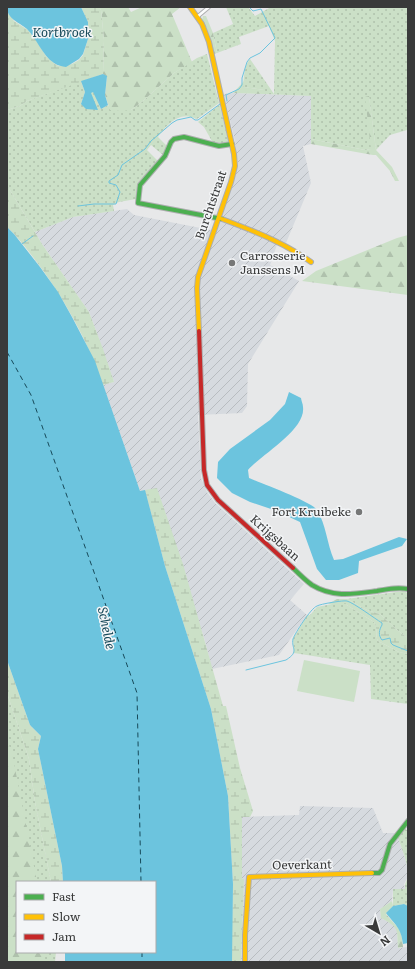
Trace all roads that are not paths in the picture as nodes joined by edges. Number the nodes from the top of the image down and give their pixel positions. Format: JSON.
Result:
{"nodes":[{"id":1,"x":190,"y":7,"type":"edge"},
{"id":2,"x":209,"y":7,"type":"edge"},
{"id":3,"x":197,"y":17,"type":"junction"},
{"id":4,"x":232,"y":144,"type":"junction"},
{"id":5,"x":218,"y":217,"type":"junction"},
{"id":6,"x":311,"y":262,"type":"dead end"},
{"id":7,"x":202,"y":414,"type":"joint"},
{"id":8,"x":408,"y":589,"type":"edge"},
{"id":9,"x":408,"y":821,"type":"edge"},
{"id":10,"x":244,"y":962,"type":"edge"}],
"edges":[{"from":1,"to":3,"type":"main road","name":"Burchtstraat"},
{"from":2,"to":3,"type":"street"},
{"from":3,"to":4,"type":"main road","name":"Burchtstraat"},
{"from":4,"to":5,"type":"main road","name":"Burchtstraat"},
{"from":4,"to":5,"type":"main road"},
{"from":5,"to":6,"type":"main road"},
{"from":5,"to":7,"type":"main road","name":"Burchtstraat"},
{"from":7,"to":8,"type":"main road","name":"Krijgsbaan"},
{"from":9,"to":10,"type":"main road","name":"Oeverkant"}]}
